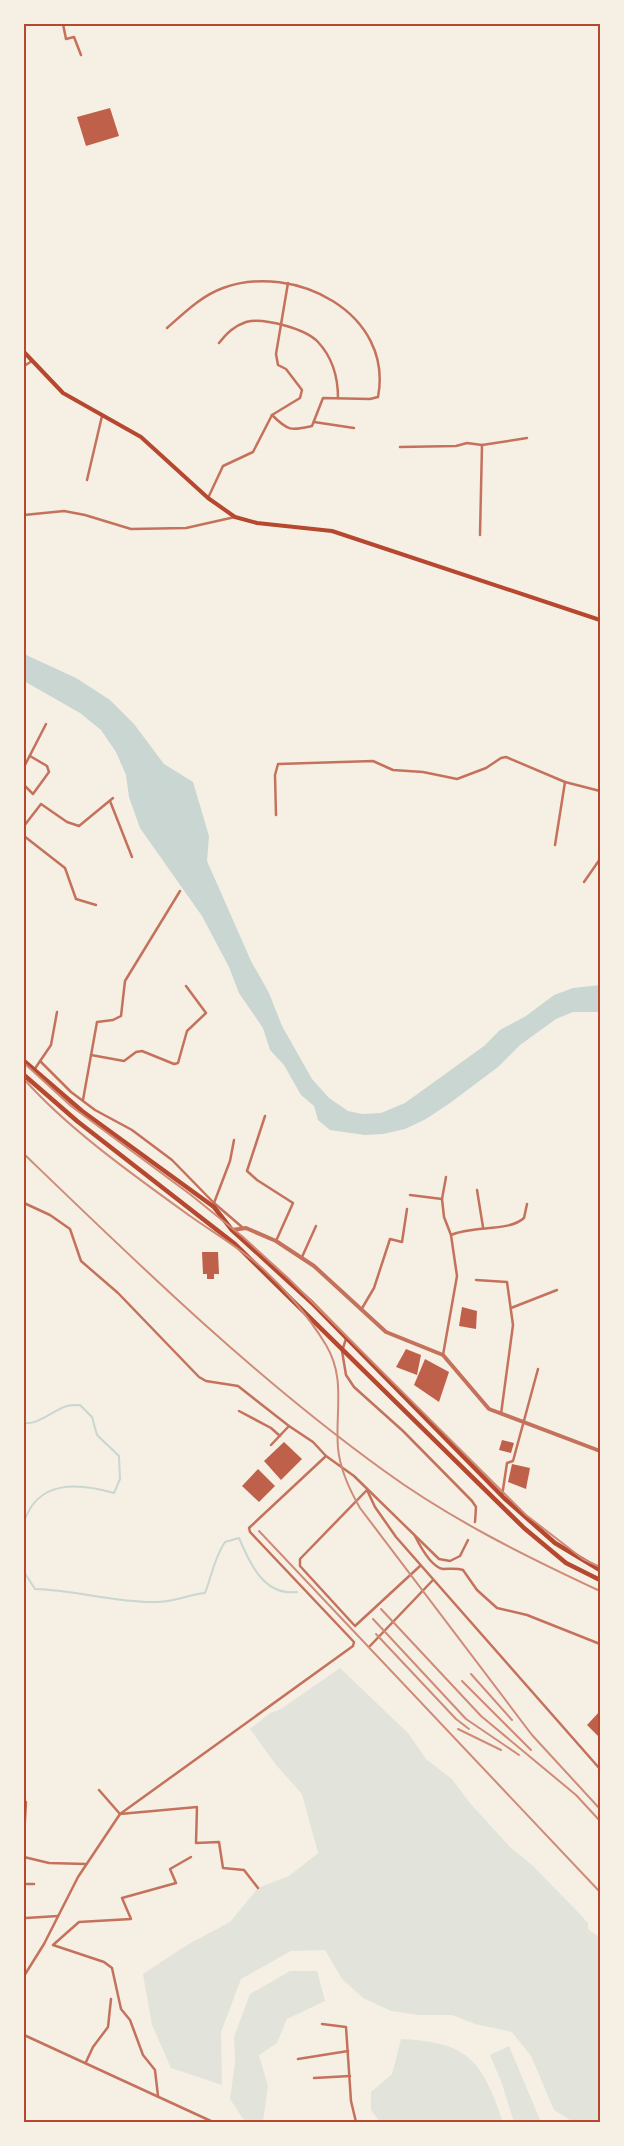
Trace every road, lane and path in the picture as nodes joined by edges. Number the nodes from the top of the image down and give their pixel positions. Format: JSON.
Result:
{"nodes":[{"id":1,"x":63,"y":24,"type":"edge"},
{"id":2,"x":81,"y":55,"type":"dead end"},
{"id":3,"x":288,"y":283,"type":"junction"},
{"id":4,"x":279,"y":325,"type":"junction"},
{"id":5,"x":167,"y":328,"type":"dead end"},
{"id":6,"x":219,"y":343,"type":"dead end"},
{"id":7,"x":24,"y":352,"type":"edge"},
{"id":8,"x":32,"y":361,"type":"junction"},
{"id":9,"x":24,"y":366,"type":"edge"},
{"id":10,"x":338,"y":398,"type":"junction"},
{"id":11,"x":102,"y":416,"type":"junction"},
{"id":12,"x":272,"y":416,"type":"junction"},
{"id":13,"x":314,"y":422,"type":"junction"},
{"id":14,"x":354,"y":428,"type":"dead end"},
{"id":15,"x":527,"y":438,"type":"dead end"},
{"id":16,"x":482,"y":445,"type":"junction"},
{"id":17,"x":400,"y":447,"type":"dead end"},
{"id":18,"x":87,"y":480,"type":"dead end"},
{"id":19,"x":208,"y":498,"type":"junction"},
{"id":20,"x":24,"y":515,"type":"edge"},
{"id":21,"x":235,"y":517,"type":"junction"},
{"id":22,"x":480,"y":535,"type":"dead end"},
{"id":23,"x":600,"y":620,"type":"edge"},
{"id":24,"x":46,"y":724,"type":"dead end"},
{"id":25,"x":30,"y":756,"type":"junction"},
{"id":26,"x":24,"y":766,"type":"edge"},
{"id":27,"x":566,"y":782,"type":"junction"},
{"id":28,"x":24,"y":785,"type":"edge"},
{"id":29,"x":600,"y":791,"type":"edge"},
{"id":30,"x":112,"y":798,"type":"dead end"},
{"id":31,"x":110,"y":801,"type":"junction"},
{"id":32,"x":276,"y":815,"type":"dead end"},
{"id":33,"x":24,"y":826,"type":"edge"},
{"id":34,"x":24,"y":836,"type":"edge"},
{"id":35,"x":555,"y":845,"type":"dead end"},
{"id":36,"x":132,"y":857,"type":"dead end"},
{"id":37,"x":600,"y":859,"type":"edge"},
{"id":38,"x":584,"y":882,"type":"dead end"},
{"id":39,"x":180,"y":891,"type":"dead end"},
{"id":40,"x":96,"y":904,"type":"dead end"},
{"id":41,"x":186,"y":986,"type":"dead end"},
{"id":42,"x":57,"y":1012,"type":"dead end"},
{"id":43,"x":91,"y":1055,"type":"junction"},
{"id":44,"x":24,"y":1061,"type":"edge"},
{"id":45,"x":40,"y":1061,"type":"junction"},
{"id":46,"x":34,"y":1071,"type":"junction"},
{"id":47,"x":24,"y":1074,"type":"edge"},
{"id":48,"x":83,"y":1100,"type":"junction"},
{"id":49,"x":265,"y":1116,"type":"dead end"},
{"id":50,"x":234,"y":1140,"type":"dead end"},
{"id":51,"x":446,"y":1177,"type":"dead end"},
{"id":52,"x":478,"y":1190,"type":"dead end"},
{"id":53,"x":410,"y":1195,"type":"dead end"},
{"id":54,"x":442,"y":1199,"type":"junction"},
{"id":55,"x":24,"y":1203,"type":"edge"},
{"id":56,"x":214,"y":1203,"type":"junction"},
{"id":57,"x":527,"y":1204,"type":"dead end"},
{"id":58,"x":407,"y":1210,"type":"dead end"},
{"id":59,"x":316,"y":1226,"type":"dead end"},
{"id":60,"x":242,"y":1227,"type":"junction"},
{"id":61,"x":483,"y":1227,"type":"junction"},
{"id":62,"x":232,"y":1230,"type":"junction"},
{"id":63,"x":451,"y":1235,"type":"junction"},
{"id":64,"x":276,"y":1241,"type":"junction"},
{"id":65,"x":302,"y":1257,"type":"junction"},
{"id":66,"x":476,"y":1280,"type":"dead end"},
{"id":67,"x":557,"y":1290,"type":"dead end"},
{"id":68,"x":511,"y":1308,"type":"junction"},
{"id":69,"x":361,"y":1310,"type":"junction"},
{"id":70,"x":346,"y":1338,"type":"junction"},
{"id":71,"x":342,"y":1351,"type":"junction"},
{"id":72,"x":443,"y":1355,"type":"junction"},
{"id":73,"x":538,"y":1369,"type":"dead end"},
{"id":74,"x":239,"y":1411,"type":"dead end"},
{"id":75,"x":501,"y":1414,"type":"junction"},
{"id":76,"x":525,"y":1424,"type":"junction"},
{"id":77,"x":289,"y":1426,"type":"junction"},
{"id":78,"x":280,"y":1436,"type":"junction"},
{"id":79,"x":271,"y":1446,"type":"dead end"},
{"id":80,"x":600,"y":1451,"type":"edge"},
{"id":81,"x":326,"y":1456,"type":"junction"},
{"id":82,"x":367,"y":1490,"type":"junction"},
{"id":83,"x":502,"y":1496,"type":"junction"},
{"id":84,"x":475,"y":1522,"type":"dead end"},
{"id":85,"x":414,"y":1533,"type":"junction"},
{"id":86,"x":468,"y":1540,"type":"dead end"},
{"id":87,"x":420,"y":1566,"type":"junction"},
{"id":88,"x":600,"y":1570,"type":"edge"},
{"id":89,"x":433,"y":1580,"type":"junction"},
{"id":90,"x":600,"y":1580,"type":"edge"},
{"id":91,"x":600,"y":1644,"type":"edge"},
{"id":92,"x":369,"y":1647,"type":"dead end"},
{"id":93,"x":600,"y":1769,"type":"edge"},
{"id":94,"x":99,"y":1790,"type":"dead end"},
{"id":95,"x":26,"y":1802,"type":"dead end"},
{"id":96,"x":120,"y":1814,"type":"junction"},
{"id":97,"x":24,"y":1836,"type":"edge"},
{"id":98,"x":24,"y":1856,"type":"edge"},
{"id":99,"x":191,"y":1857,"type":"dead end"},
{"id":100,"x":86,"y":1864,"type":"junction"},
{"id":101,"x":24,"y":1884,"type":"edge"},
{"id":102,"x":34,"y":1884,"type":"dead end"},
{"id":103,"x":258,"y":1888,"type":"dead end"},
{"id":104,"x":58,"y":1916,"type":"junction"},
{"id":105,"x":26,"y":1918,"type":"dead end"},
{"id":106,"x":24,"y":1966,"type":"edge"},
{"id":107,"x":29,"y":1967,"type":"junction"},
{"id":108,"x":24,"y":1976,"type":"edge"},
{"id":109,"x":111,"y":1999,"type":"dead end"},
{"id":110,"x":322,"y":2024,"type":"dead end"},
{"id":111,"x":24,"y":2035,"type":"edge"},
{"id":112,"x":348,"y":2051,"type":"junction"},
{"id":113,"x":298,"y":2059,"type":"dead end"},
{"id":114,"x":86,"y":2062,"type":"junction"},
{"id":115,"x":350,"y":2076,"type":"junction"},
{"id":116,"x":314,"y":2078,"type":"dead end"},
{"id":117,"x":158,"y":2096,"type":"junction"},
{"id":118,"x":213,"y":2122,"type":"edge"},
{"id":119,"x":356,"y":2122,"type":"edge"}],
"edges":[{"from":1,"to":2,"type":"street"},
{"from":3,"to":4,"type":"street"},
{"from":3,"to":5,"type":"street"},
{"from":3,"to":10,"type":"street"},
{"from":4,"to":6,"type":"street"},
{"from":4,"to":10,"type":"street"},
{"from":4,"to":12,"type":"street"},
{"from":7,"to":8,"type":"main road"},
{"from":8,"to":9,"type":"street"},
{"from":8,"to":11,"type":"main road"},
{"from":10,"to":13,"type":"street"},
{"from":11,"to":18,"type":"street"},
{"from":11,"to":19,"type":"main road"},
{"from":12,"to":13,"type":"street"},
{"from":12,"to":19,"type":"street"},
{"from":13,"to":14,"type":"street"},
{"from":15,"to":16,"type":"street"},
{"from":16,"to":17,"type":"street"},
{"from":16,"to":22,"type":"street"},
{"from":19,"to":21,"type":"main road"},
{"from":20,"to":21,"type":"street"},
{"from":21,"to":23,"type":"main road"},
{"from":24,"to":25,"type":"street"},
{"from":25,"to":26,"type":"street"},
{"from":25,"to":28,"type":"street"},
{"from":27,"to":29,"type":"street"},
{"from":27,"to":32,"type":"street"},
{"from":27,"to":35,"type":"street"},
{"from":30,"to":31,"type":"street"},
{"from":31,"to":33,"type":"street"},
{"from":31,"to":36,"type":"street"},
{"from":34,"to":40,"type":"street"},
{"from":37,"to":38,"type":"street"},
{"from":39,"to":43,"type":"street"},
{"from":41,"to":43,"type":"street"},
{"from":42,"to":45,"type":"street"},
{"from":43,"to":48,"type":"street"},
{"from":44,"to":46,"type":"highway"},
{"from":45,"to":46,"type":"street"},
{"from":45,"to":48,"type":"street"},
{"from":46,"to":62,"type":"highway"},
{"from":47,"to":71,"type":"highway"},
{"from":48,"to":56,"type":"street"},
{"from":49,"to":64,"type":"street"},
{"from":50,"to":56,"type":"street"},
{"from":51,"to":54,"type":"street"},
{"from":52,"to":61,"type":"street"},
{"from":53,"to":54,"type":"street"},
{"from":54,"to":63,"type":"street"},
{"from":55,"to":77,"type":"street"},
{"from":56,"to":60,"type":"street"},
{"from":57,"to":61,"type":"street"},
{"from":58,"to":69,"type":"street"},
{"from":59,"to":65,"type":"street"},
{"from":60,"to":62,"type":"street"},
{"from":60,"to":64,"type":"street"},
{"from":61,"to":63,"type":"street"},
{"from":62,"to":70,"type":"highway"},
{"from":63,"to":72,"type":"street"},
{"from":64,"to":65,"type":"street"},
{"from":65,"to":69,"type":"street"},
{"from":66,"to":68,"type":"street"},
{"from":67,"to":68,"type":"street"},
{"from":68,"to":75,"type":"street"},
{"from":69,"to":72,"type":"street"},
{"from":70,"to":71,"type":"street"},
{"from":70,"to":83,"type":"highway"},
{"from":71,"to":84,"type":"street"},
{"from":71,"to":90,"type":"highway"},
{"from":72,"to":75,"type":"street"},
{"from":73,"to":76,"type":"street"},
{"from":74,"to":78,"type":"street"},
{"from":75,"to":76,"type":"street"},
{"from":76,"to":80,"type":"street"},
{"from":76,"to":83,"type":"street"},
{"from":77,"to":78,"type":"street"},
{"from":77,"to":81,"type":"street"},
{"from":78,"to":79,"type":"street"},
{"from":81,"to":82,"type":"street"},
{"from":81,"to":96,"type":"street"},
{"from":82,"to":85,"type":"street"},
{"from":82,"to":87,"type":"street"},
{"from":82,"to":87,"type":"street"},
{"from":83,"to":88,"type":"highway"},
{"from":85,"to":86,"type":"street"},
{"from":85,"to":91,"type":"street"},
{"from":87,"to":89,"type":"street"},
{"from":89,"to":92,"type":"street"},
{"from":89,"to":93,"type":"street"},
{"from":94,"to":96,"type":"street"},
{"from":95,"to":97,"type":"street"},
{"from":96,"to":100,"type":"street"},
{"from":96,"to":103,"type":"street"},
{"from":98,"to":100,"type":"street"},
{"from":99,"to":117,"type":"street"},
{"from":100,"to":104,"type":"street"},
{"from":101,"to":102,"type":"street"},
{"from":104,"to":105,"type":"street"},
{"from":104,"to":107,"type":"street"},
{"from":106,"to":107,"type":"street"},
{"from":107,"to":108,"type":"street"},
{"from":109,"to":114,"type":"street"},
{"from":110,"to":112,"type":"street"},
{"from":111,"to":114,"type":"street"},
{"from":112,"to":113,"type":"street"},
{"from":112,"to":115,"type":"street"},
{"from":114,"to":117,"type":"street"},
{"from":115,"to":116,"type":"street"},
{"from":115,"to":119,"type":"street"},
{"from":117,"to":118,"type":"street"}]}
